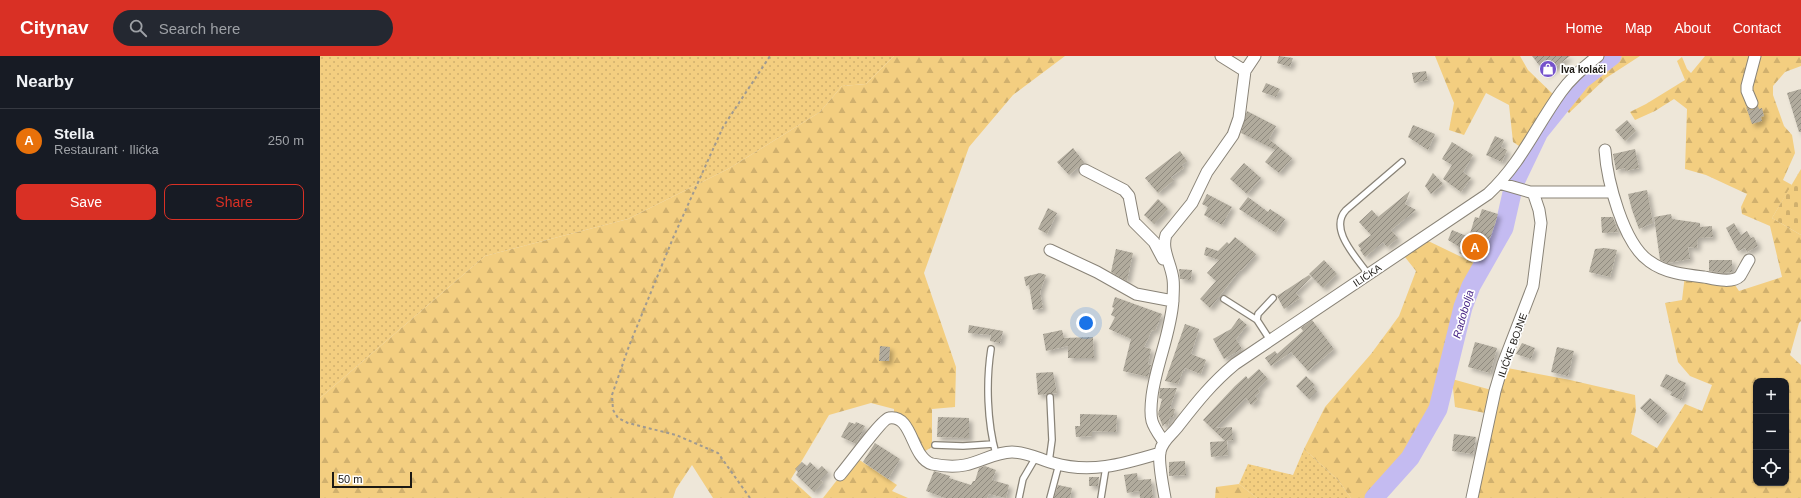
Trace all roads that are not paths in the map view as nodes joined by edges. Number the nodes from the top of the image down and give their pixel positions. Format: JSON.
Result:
{"nodes":[{"id":1,"x":1221,"y":56,"type":"edge"},
{"id":2,"x":1255,"y":56,"type":"edge"},
{"id":3,"x":1598,"y":56,"type":"edge"},
{"id":4,"x":1755,"y":56,"type":"edge"},
{"id":5,"x":1246,"y":70,"type":"junction"},
{"id":6,"x":1752,"y":103,"type":"dead end"},
{"id":7,"x":1605,"y":150,"type":"dead end"},
{"id":8,"x":1402,"y":162,"type":"dead end"},
{"id":9,"x":1085,"y":170,"type":"dead end"},
{"id":10,"x":1504,"y":185,"type":"junction"},
{"id":11,"x":1532,"y":192,"type":"junction"},
{"id":12,"x":1612,"y":192,"type":"junction"},
{"id":13,"x":1050,"y":250,"type":"dead end"},
{"id":14,"x":1749,"y":260,"type":"dead end"},
{"id":15,"x":1368,"y":274,"type":"junction"},
{"id":16,"x":1173,"y":280,"type":"junction"},
{"id":17,"x":1273,"y":298,"type":"dead end"},
{"id":18,"x":1224,"y":299,"type":"dead end"},
{"id":19,"x":1173,"y":301,"type":"junction"},
{"id":20,"x":1257,"y":320,"type":"junction"},
{"id":21,"x":1270,"y":340,"type":"junction"},
{"id":22,"x":991,"y":349,"type":"dead end"},
{"id":23,"x":1050,"y":397,"type":"dead end"},
{"id":24,"x":935,"y":445,"type":"dead end"},
{"id":25,"x":1162,"y":447,"type":"junction"},
{"id":26,"x":994,"y":449,"type":"junction"},
{"id":27,"x":1036,"y":457,"type":"junction"},
{"id":28,"x":1054,"y":463,"type":"junction"},
{"id":29,"x":1106,"y":467,"type":"junction"},
{"id":30,"x":840,"y":475,"type":"dead end"},
{"id":31,"x":1019,"y":498,"type":"edge"},
{"id":32,"x":1050,"y":498,"type":"edge"},
{"id":33,"x":1101,"y":498,"type":"edge"},
{"id":34,"x":1165,"y":498,"type":"edge"},
{"id":35,"x":1472,"y":498,"type":"edge"}],
"edges":[{"from":1,"to":5,"type":"street"},
{"from":2,"to":5,"type":"street"},
{"from":3,"to":10,"type":"street","name":"ILIĆKA"},
{"from":4,"to":6,"type":"street"},
{"from":5,"to":16,"type":"street"},
{"from":7,"to":12,"type":"street"},
{"from":8,"to":15,"type":"lane"},
{"from":9,"to":16,"type":"street"},
{"from":10,"to":11,"type":"street"},
{"from":10,"to":15,"type":"street","name":"ILIĆKA"},
{"from":11,"to":12,"type":"street"},
{"from":11,"to":35,"type":"street","name":"ILIĆKE BOJNE"},
{"from":12,"to":14,"type":"street"},
{"from":13,"to":19,"type":"street"},
{"from":15,"to":21,"type":"street","name":"ILIĆKA"},
{"from":16,"to":19,"type":"street"},
{"from":17,"to":20,"type":"lane"},
{"from":18,"to":20,"type":"lane"},
{"from":19,"to":25,"type":"street"},
{"from":20,"to":21,"type":"lane"},
{"from":21,"to":25,"type":"street","name":"ILIĆKA"},
{"from":22,"to":26,"type":"lane"},
{"from":23,"to":28,"type":"lane"},
{"from":24,"to":26,"type":"lane"},
{"from":25,"to":29,"type":"street"},
{"from":25,"to":34,"type":"street"},
{"from":26,"to":27,"type":"street"},
{"from":26,"to":30,"type":"street"},
{"from":27,"to":28,"type":"street"},
{"from":27,"to":31,"type":"lane"},
{"from":28,"to":29,"type":"street"},
{"from":28,"to":32,"type":"lane"},
{"from":29,"to":33,"type":"lane"}]}
